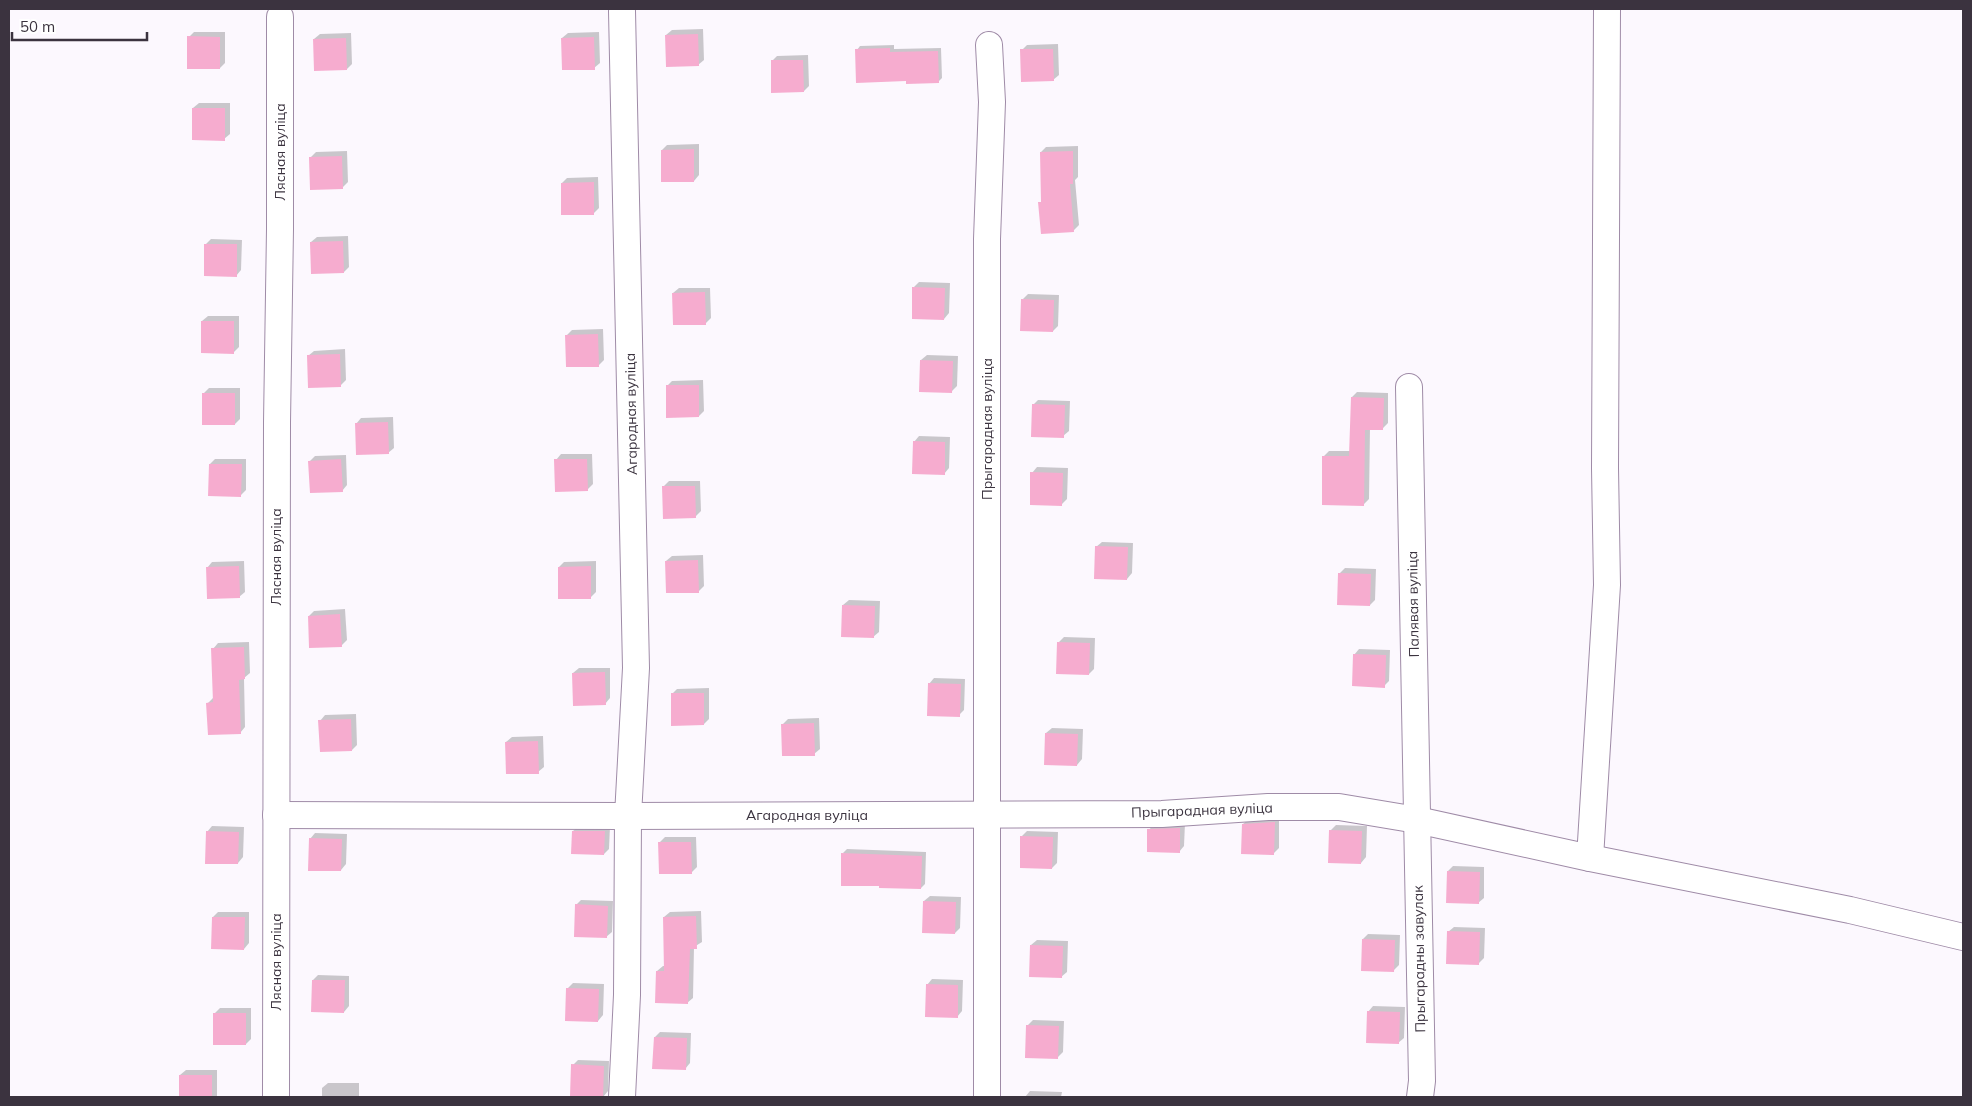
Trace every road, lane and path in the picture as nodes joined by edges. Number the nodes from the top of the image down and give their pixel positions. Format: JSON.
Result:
{"nodes":[{"id":1,"x":1607,"y":9,"type":"edge"},
{"id":2,"x":622,"y":11,"type":"dead end"},
{"id":3,"x":280,"y":17,"type":"dead end"},
{"id":4,"x":989,"y":45,"type":"dead end"},
{"id":5,"x":1408,"y":387,"type":"dead end"},
{"id":6,"x":276,"y":814,"type":"junction"},
{"id":7,"x":986,"y":814,"type":"junction"},
{"id":8,"x":628,"y":816,"type":"junction"},
{"id":9,"x":1416,"y":820,"type":"junction"},
{"id":10,"x":1590,"y":858,"type":"junction"},
{"id":11,"x":1963,"y":937,"type":"edge"},
{"id":12,"x":276,"y":1097,"type":"edge"},
{"id":13,"x":622,"y":1097,"type":"edge"},
{"id":14,"x":987,"y":1097,"type":"edge"},
{"id":15,"x":1420,"y":1097,"type":"edge"}],
"edges":[{"from":1,"to":10,"type":"street"},
{"from":2,"to":8,"type":"street","name":"Агародная вуліца"},
{"from":3,"to":6,"type":"street","name":"Лясная вуліца"},
{"from":4,"to":7,"type":"street","name":"Прыгарадная вуліца"},
{"from":5,"to":9,"type":"street","name":"Палявая вуліца"},
{"from":6,"to":8,"type":"street"},
{"from":6,"to":12,"type":"street","name":"Лясная вуліца"},
{"from":7,"to":8,"type":"street","name":"Агародная вуліца"},
{"from":7,"to":9,"type":"street","name":"Прыгарадная вуліца"},
{"from":7,"to":14,"type":"street","name":"Прыгарадная вуліца"},
{"from":8,"to":13,"type":"street","name":"Агародная вуліца"},
{"from":9,"to":10,"type":"street","name":"Прыгарадная вуліца"},
{"from":9,"to":15,"type":"street","name":"Прыгарадны завулак"},
{"from":10,"to":11,"type":"street","name":"Прыгарадная вуліца"}]}
